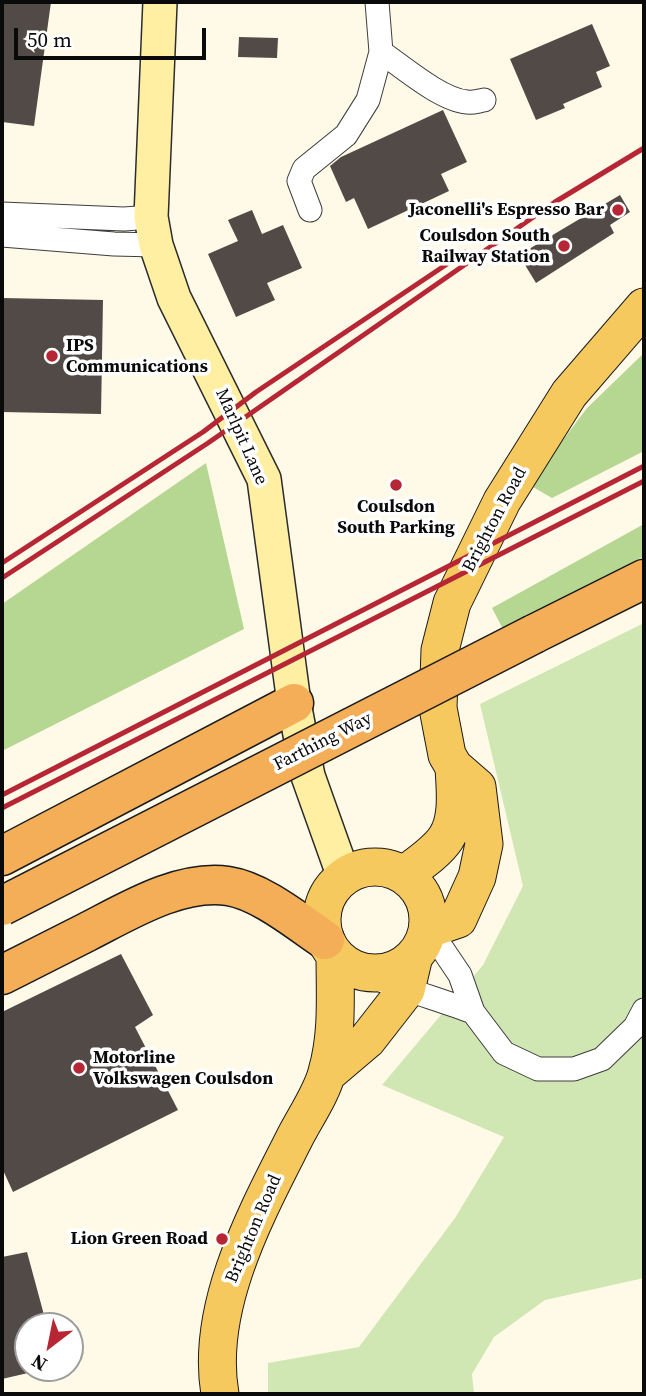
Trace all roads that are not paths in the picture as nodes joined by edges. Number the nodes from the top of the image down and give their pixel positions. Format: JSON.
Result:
{"nodes":[{"id":1,"x":160,"y":2,"type":"edge"},
{"id":2,"x":377,"y":2,"type":"edge"},
{"id":3,"x":381,"y":52,"type":"junction"},
{"id":4,"x":484,"y":100,"type":"dead end"},
{"id":5,"x":310,"y":210,"type":"dead end"},
{"id":6,"x":2,"y":214,"type":"edge"},
{"id":7,"x":154,"y":231,"type":"junction"},
{"id":8,"x":2,"y":235,"type":"edge"},
{"id":9,"x":644,"y":307,"type":"edge"},
{"id":10,"x":644,"y":579,"type":"edge"},
{"id":11,"x":294,"y":703,"type":"junction"},
{"id":12,"x":454,"y":767,"type":"junction"},
{"id":13,"x":2,"y":856,"type":"edge"},
{"id":14,"x":404,"y":875,"type":"junction"},
{"id":15,"x":344,"y":877,"type":"junction"},
{"id":16,"x":2,"y":906,"type":"edge"},
{"id":17,"x":342,"y":957,"type":"junction"},
{"id":18,"x":416,"y":959,"type":"junction"},
{"id":19,"x":2,"y":975,"type":"edge"},
{"id":20,"x":644,"y":1010,"type":"edge"},
{"id":21,"x":473,"y":1012,"type":"junction"},
{"id":22,"x":327,"y":1074,"type":"junction"},
{"id":23,"x":220,"y":1394,"type":"edge"}],
"edges":[{"from":1,"to":7,"type":"main road","name":"Marlpit Lane"},
{"from":2,"to":3,"type":"street"},
{"from":3,"to":4,"type":"street"},
{"from":3,"to":5,"type":"street"},
{"from":6,"to":7,"type":"street"},
{"from":7,"to":8,"type":"street"},
{"from":7,"to":11,"type":"main road","name":"Marlpit Lane"},
{"from":9,"to":12,"type":"main road","name":"Brighton Road"},
{"from":10,"to":16,"type":"highway","name":"Farthing Way","bridge":true},
{"from":11,"to":13,"type":"highway"},
{"from":11,"to":15,"type":"main road","name":"Marlpit Lane"},
{"from":12,"to":14,"type":"main road","name":"Brighton Road"},
{"from":12,"to":18,"type":"main road","name":"Brighton Road"},
{"from":14,"to":15,"type":"main road"},
{"from":14,"to":18,"type":"main road"},
{"from":15,"to":17,"type":"main road"},
{"from":17,"to":18,"type":"main road"},
{"from":17,"to":19,"type":"highway"},
{"from":17,"to":22,"type":"main road","name":"Brighton Road"},
{"from":18,"to":21,"type":"street"},
{"from":18,"to":21,"type":"street"},
{"from":18,"to":22,"type":"main road","name":"Brighton Road"},
{"from":20,"to":21,"type":"street"},
{"from":22,"to":23,"type":"main road","name":"Brighton Road"}]}
